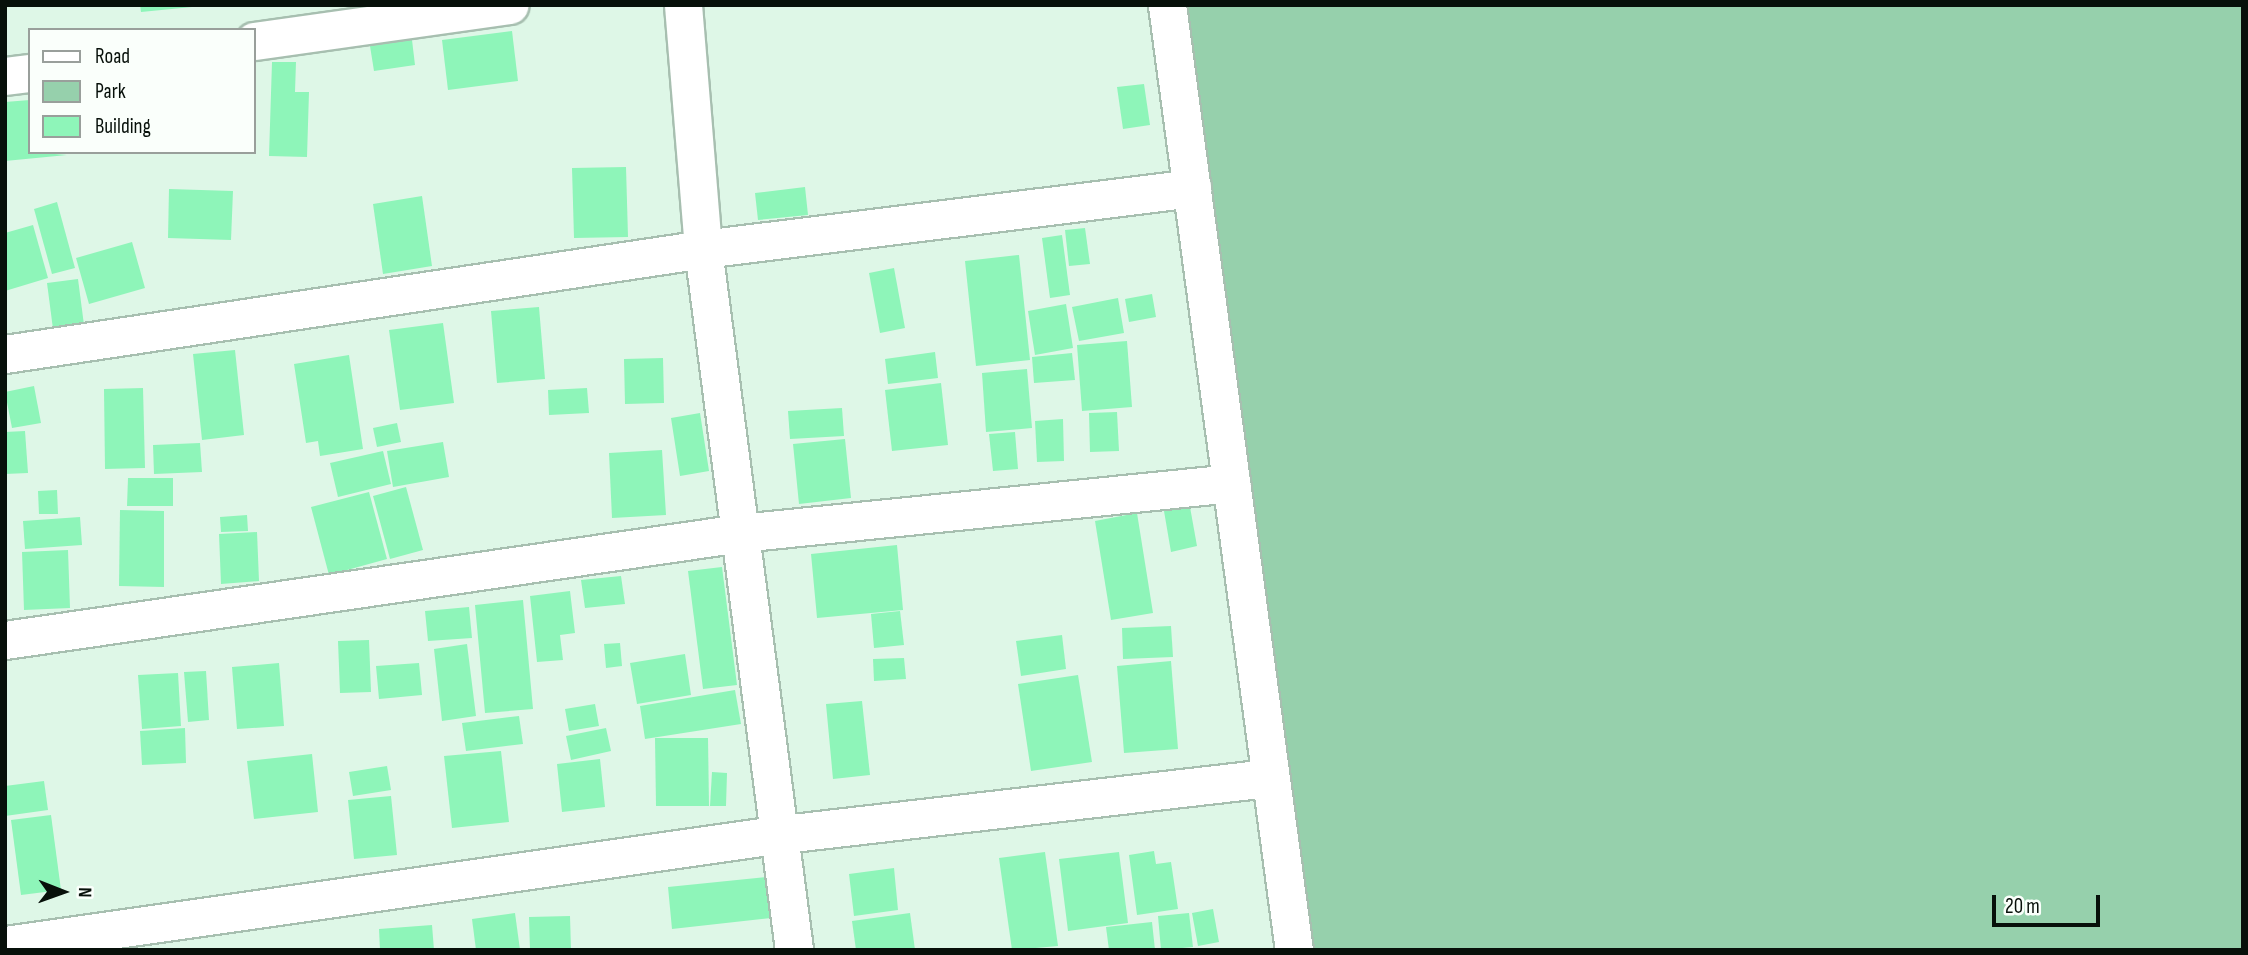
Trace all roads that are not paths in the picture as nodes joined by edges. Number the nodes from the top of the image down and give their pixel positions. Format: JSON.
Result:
{"nodes":[{"id":1,"x":509,"y":5,"type":"edge"},
{"id":2,"x":683,"y":5,"type":"edge"},
{"id":3,"x":1167,"y":5,"type":"edge"},
{"id":4,"x":256,"y":41,"type":"edge"},
{"id":5,"x":28,"y":73,"type":"edge"},
{"id":6,"x":5,"y":76,"type":"edge"},
{"id":7,"x":1192,"y":188,"type":"junction"},
{"id":8,"x":703,"y":249,"type":"junction"},
{"id":9,"x":5,"y":354,"type":"edge"},
{"id":10,"x":1231,"y":483,"type":"junction"},
{"id":11,"x":740,"y":533,"type":"junction"},
{"id":12,"x":5,"y":640,"type":"edge"},
{"id":13,"x":1271,"y":778,"type":"junction"},
{"id":14,"x":775,"y":835,"type":"junction"},
{"id":15,"x":5,"y":944,"type":"edge"},
{"id":16,"x":794,"y":950,"type":"edge"},
{"id":17,"x":1294,"y":950,"type":"edge"}],
"edges":[{"from":1,"to":4,"type":"street"},
{"from":2,"to":8,"type":"street"},
{"from":3,"to":7,"type":"street"},
{"from":5,"to":6,"type":"street"},
{"from":7,"to":8,"type":"street"},
{"from":7,"to":10,"type":"street"},
{"from":8,"to":9,"type":"street"},
{"from":8,"to":11,"type":"street"},
{"from":10,"to":11,"type":"street"},
{"from":10,"to":13,"type":"street"},
{"from":11,"to":12,"type":"street"},
{"from":11,"to":14,"type":"street"},
{"from":13,"to":14,"type":"street"},
{"from":13,"to":17,"type":"street"},
{"from":14,"to":15,"type":"street"},
{"from":14,"to":16,"type":"street"}]}
